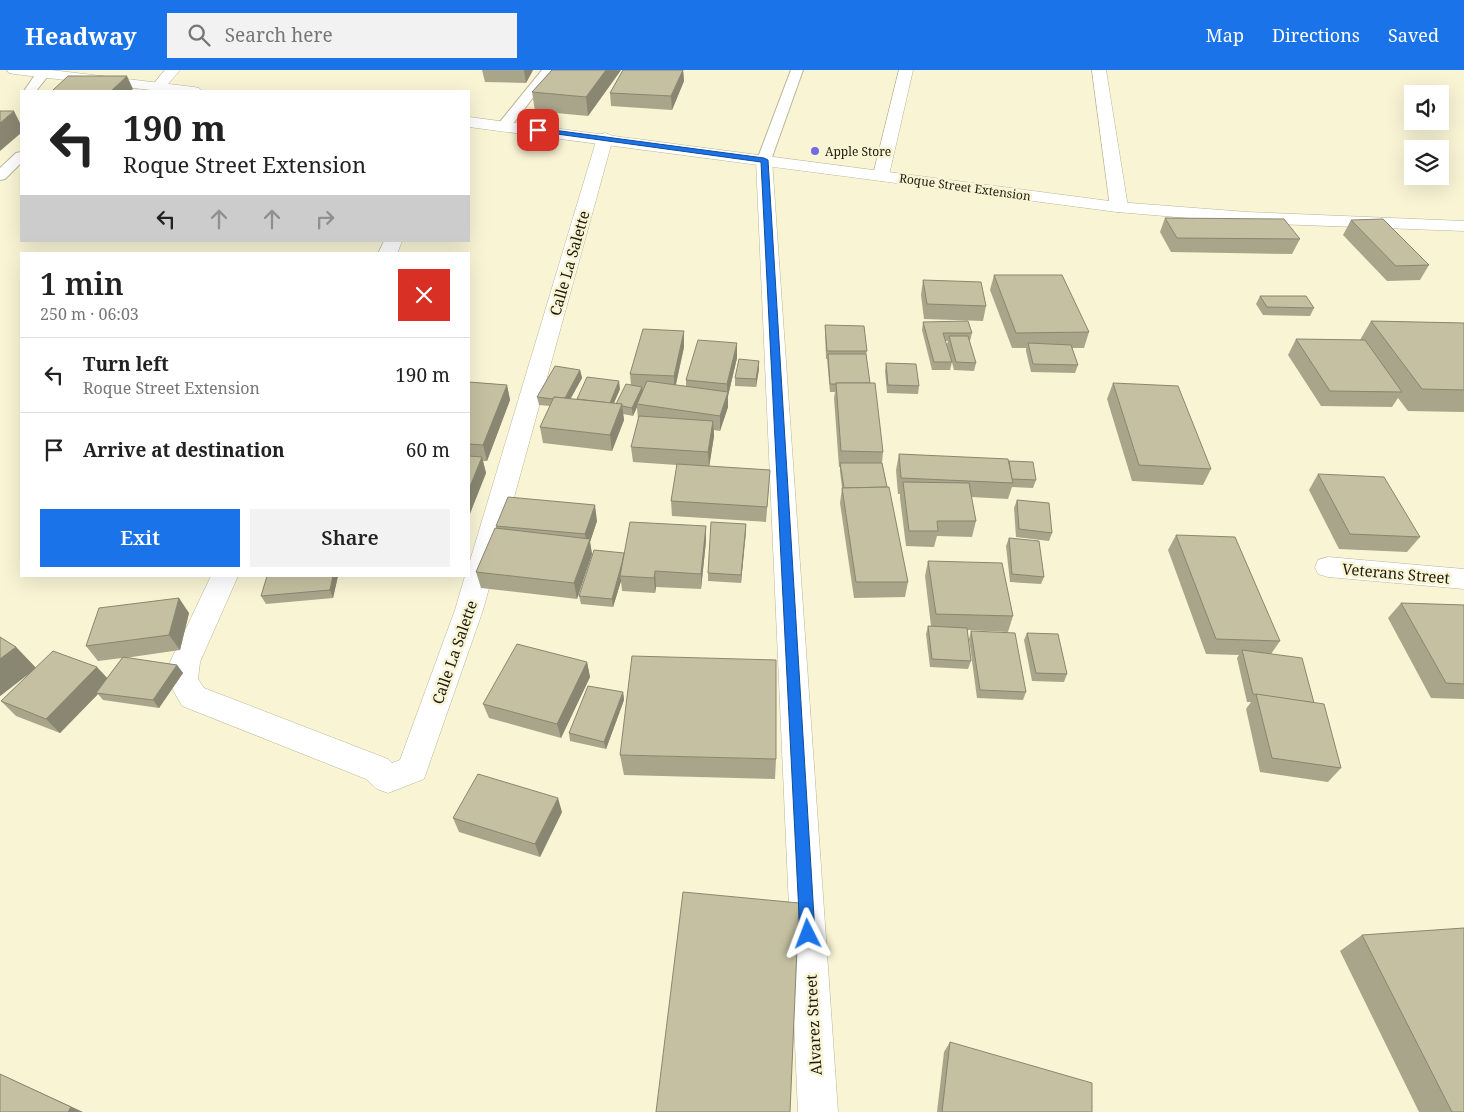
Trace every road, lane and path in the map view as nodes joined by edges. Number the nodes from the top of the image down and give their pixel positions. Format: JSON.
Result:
{"nodes":[{"id":1,"x":14,"y":70,"type":"edge"},
{"id":2,"x":173,"y":70,"type":"edge"},
{"id":3,"x":548,"y":70,"type":"edge"},
{"id":4,"x":796,"y":70,"type":"edge"},
{"id":5,"x":906,"y":70,"type":"edge"},
{"id":6,"x":1099,"y":70,"type":"edge"},
{"id":7,"x":41,"y":74,"type":"junction"},
{"id":8,"x":158,"y":87,"type":"junction"},
{"id":9,"x":30,"y":90,"type":"edge"},
{"id":10,"x":185,"y":90,"type":"edge"},
{"id":11,"x":470,"y":122,"type":"edge"},
{"id":12,"x":504,"y":126,"type":"junction"},
{"id":13,"x":605,"y":138,"type":"junction"},
{"id":14,"x":20,"y":157,"type":"edge"},
{"id":15,"x":764,"y":160,"type":"junction"},
{"id":16,"x":0,"y":176,"type":"edge"},
{"id":17,"x":881,"y":176,"type":"junction"},
{"id":18,"x":1119,"y":207,"type":"junction"},
{"id":19,"x":1464,"y":226,"type":"edge"},
{"id":20,"x":1328,"y":567,"type":"dead end"},
{"id":21,"x":224,"y":577,"type":"edge"},
{"id":22,"x":1464,"y":579,"type":"edge"},
{"id":23,"x":818,"y":1112,"type":"edge"}],
"edges":[{"from":1,"to":7,"type":"street"},
{"from":2,"to":8,"type":"street"},
{"from":3,"to":12,"type":"lane"},
{"from":4,"to":15,"type":"lane"},
{"from":5,"to":17,"type":"street"},
{"from":6,"to":18,"type":"street"},
{"from":7,"to":8,"type":"street"},
{"from":7,"to":9,"type":"lane"},
{"from":8,"to":10,"type":"street"},
{"from":11,"to":12,"type":"street","name":"Roque Street Extension"},
{"from":12,"to":13,"type":"street","name":"Roque Street Extension"},
{"from":13,"to":15,"type":"street","name":"Roque Street Extension"},
{"from":13,"to":21,"type":"street","name":"Calle La Salette"},
{"from":14,"to":16,"type":"lane"},
{"from":15,"to":17,"type":"street","name":"Roque Street Extension"},
{"from":15,"to":23,"type":"street","name":"Alvarez Street"},
{"from":17,"to":18,"type":"street","name":"Roque Street Extension"},
{"from":18,"to":19,"type":"street","name":"Roque Street Extension"},
{"from":20,"to":22,"type":"street","name":"Veterans Street"}]}
